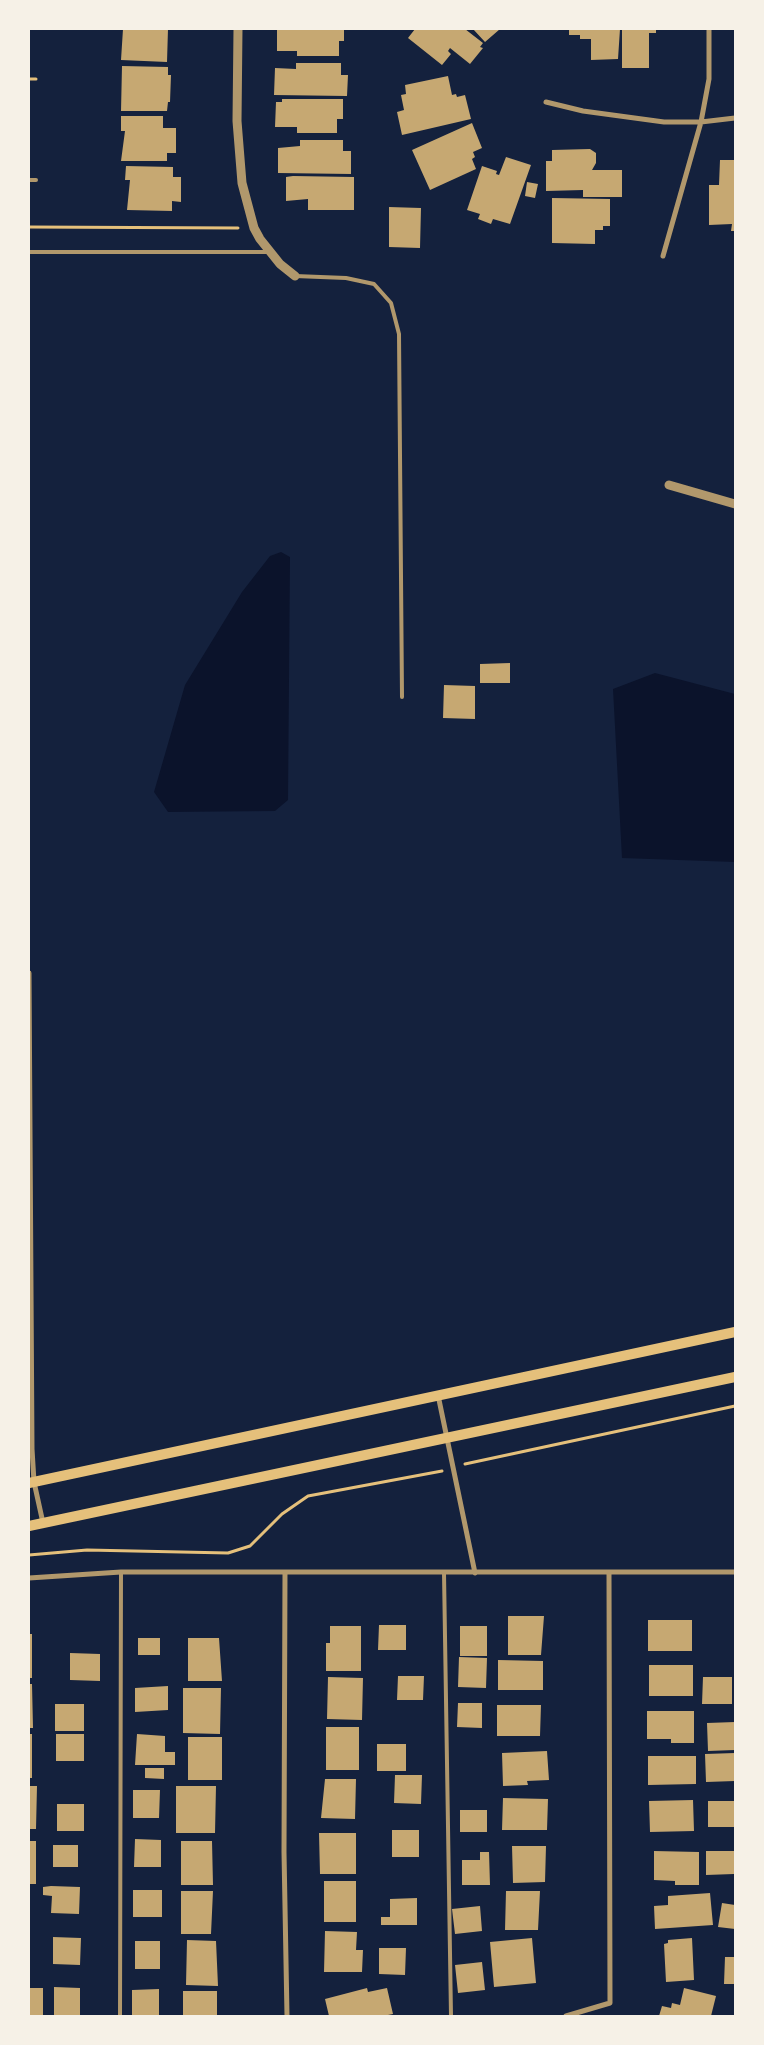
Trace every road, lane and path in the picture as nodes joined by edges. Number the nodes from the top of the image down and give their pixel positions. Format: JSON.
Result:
{"nodes":[{"id":1,"x":238,"y":29,"type":"edge"},
{"id":2,"x":709,"y":29,"type":"edge"},
{"id":3,"x":29,"y":79,"type":"edge"},
{"id":4,"x":36,"y":79,"type":"dead end"},
{"id":5,"x":546,"y":102,"type":"dead end"},
{"id":6,"x":735,"y":118,"type":"edge"},
{"id":7,"x":702,"y":122,"type":"junction"},
{"id":8,"x":29,"y":180,"type":"edge"},
{"id":9,"x":36,"y":180,"type":"dead end"},
{"id":10,"x":29,"y":227,"type":"edge"},
{"id":11,"x":254,"y":228,"type":"junction"},
{"id":12,"x":29,"y":252,"type":"edge"},
{"id":13,"x":269,"y":252,"type":"junction"},
{"id":14,"x":663,"y":256,"type":"dead end"},
{"id":15,"x":295,"y":276,"type":"joint"},
{"id":16,"x":669,"y":485,"type":"dead end"},
{"id":17,"x":735,"y":504,"type":"edge"},
{"id":18,"x":402,"y":697,"type":"dead end"},
{"id":19,"x":29,"y":973,"type":"edge"},
{"id":20,"x":735,"y":1332,"type":"edge"},
{"id":21,"x":735,"y":1377,"type":"edge"},
{"id":22,"x":438,"y":1395,"type":"junction"},
{"id":23,"x":735,"y":1406,"type":"edge"},
{"id":24,"x":447,"y":1438,"type":"junction"},
{"id":25,"x":475,"y":1461,"type":"dead end"},
{"id":26,"x":436,"y":1473,"type":"dead end"},
{"id":27,"x":32,"y":1483,"type":"edge"},
{"id":28,"x":43,"y":1523,"type":"junction"},
{"id":29,"x":29,"y":1526,"type":"edge"},
{"id":30,"x":29,"y":1556,"type":"edge"},
{"id":31,"x":121,"y":1572,"type":"junction"},
{"id":32,"x":285,"y":1572,"type":"junction"},
{"id":33,"x":735,"y":1572,"type":"edge"},
{"id":34,"x":444,"y":1573,"type":"junction"},
{"id":35,"x":475,"y":1573,"type":"junction"},
{"id":36,"x":609,"y":1573,"type":"junction"},
{"id":37,"x":29,"y":1578,"type":"edge"},
{"id":38,"x":120,"y":2016,"type":"edge"},
{"id":39,"x":287,"y":2016,"type":"edge"},
{"id":40,"x":451,"y":2016,"type":"edge"},
{"id":41,"x":566,"y":2016,"type":"edge"}],
"edges":[{"from":1,"to":11,"type":"street"},
{"from":2,"to":7,"type":"street"},
{"from":3,"to":4,"type":"path"},
{"from":5,"to":7,"type":"street"},
{"from":6,"to":7,"type":"street"},
{"from":7,"to":14,"type":"street"},
{"from":8,"to":9,"type":"lane"},
{"from":10,"to":11,"type":"path"},
{"from":11,"to":13,"type":"street"},
{"from":12,"to":13,"type":"lane"},
{"from":13,"to":15,"type":"street"},
{"from":15,"to":18,"type":"lane"},
{"from":16,"to":17,"type":"street"},
{"from":19,"to":27,"type":"street"},
{"from":20,"to":22,"type":"main road"},
{"from":21,"to":24,"type":"main road"},
{"from":22,"to":24,"type":"street"},
{"from":22,"to":27,"type":"main road"},
{"from":23,"to":25,"type":"path"},
{"from":24,"to":28,"type":"main road"},
{"from":24,"to":35,"type":"street"},
{"from":26,"to":30,"type":"path"},
{"from":27,"to":28,"type":"street"},
{"from":28,"to":29,"type":"main road"},
{"from":31,"to":32,"type":"street"},
{"from":31,"to":37,"type":"street"},
{"from":31,"to":38,"type":"lane"},
{"from":32,"to":34,"type":"street"},
{"from":32,"to":39,"type":"street"},
{"from":33,"to":36,"type":"street"},
{"from":34,"to":35,"type":"street"},
{"from":34,"to":40,"type":"lane"},
{"from":35,"to":36,"type":"street"},
{"from":36,"to":41,"type":"street"}]}
